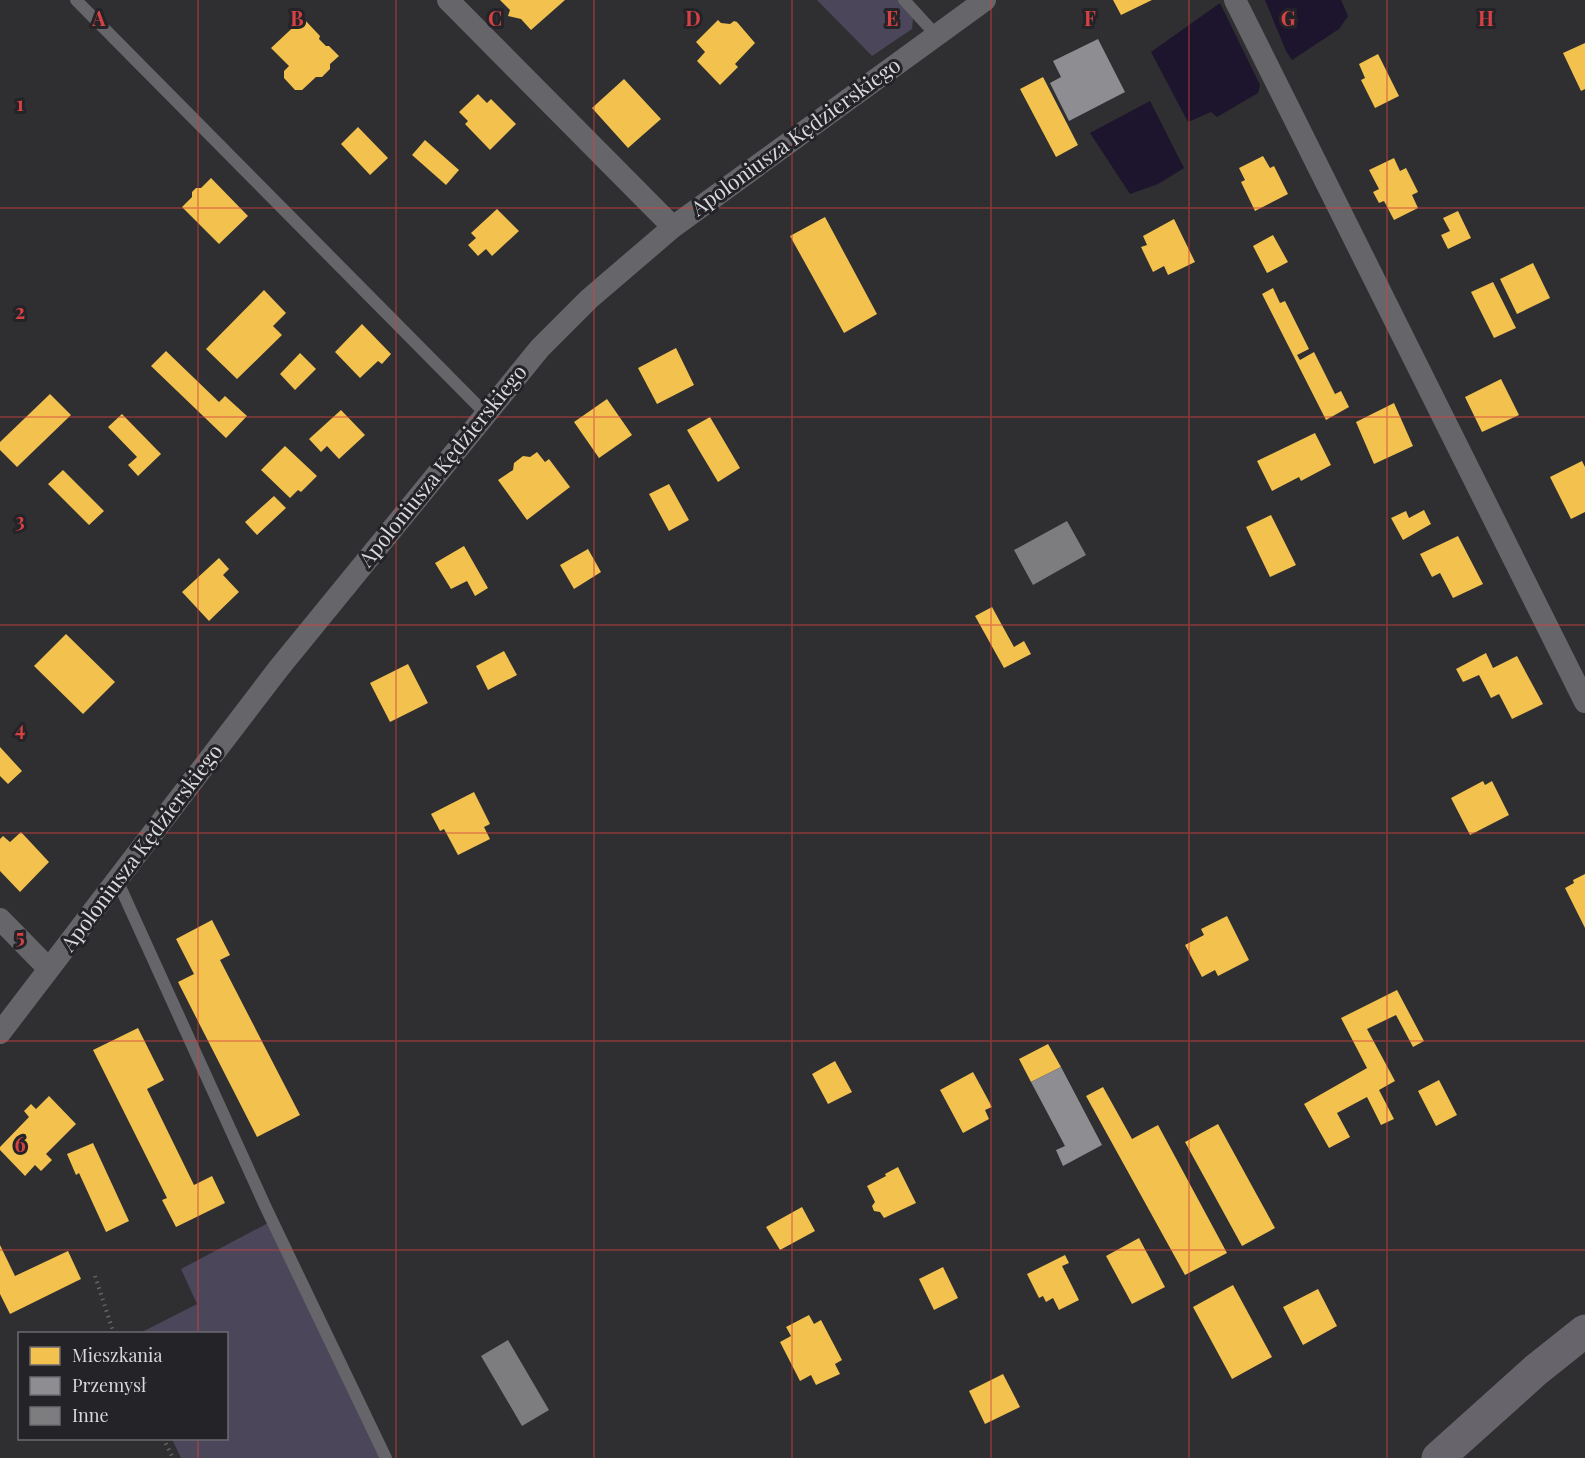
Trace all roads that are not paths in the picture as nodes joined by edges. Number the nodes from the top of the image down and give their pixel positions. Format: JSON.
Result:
{"nodes":[{"id":1,"x":76,"y":0,"type":"edge"},
{"id":2,"x":448,"y":0,"type":"edge"},
{"id":3,"x":904,"y":0,"type":"edge"},
{"id":4,"x":985,"y":0,"type":"edge"},
{"id":5,"x":1235,"y":0,"type":"edge"},
{"id":6,"x":936,"y":35,"type":"junction"},
{"id":7,"x":673,"y":227,"type":"junction"},
{"id":8,"x":485,"y":413,"type":"junction"},
{"id":9,"x":1585,"y":702,"type":"edge"},
{"id":10,"x":117,"y":880,"type":"junction"},
{"id":11,"x":0,"y":919,"type":"edge"},
{"id":12,"x":49,"y":969,"type":"junction"},
{"id":13,"x":0,"y":1033,"type":"edge"},
{"id":14,"x":1585,"y":1331,"type":"edge"},
{"id":15,"x":386,"y":1458,"type":"edge"},
{"id":16,"x":1438,"y":1458,"type":"edge"}],
"edges":[{"from":1,"to":8,"type":"lane"},
{"from":2,"to":7,"type":"street"},
{"from":3,"to":6,"type":"lane"},
{"from":4,"to":6,"type":"street","name":"Apoloniusza Kędzierskiego"},
{"from":5,"to":9,"type":"street"},
{"from":6,"to":7,"type":"street","name":"Apoloniusza Kędzierskiego"},
{"from":7,"to":8,"type":"street","name":"Apoloniusza Kędzierskiego"},
{"from":8,"to":10,"type":"street","name":"Apoloniusza Kędzierskiego"},
{"from":10,"to":12,"type":"street","name":"Apoloniusza Kędzierskiego"},
{"from":10,"to":15,"type":"lane"},
{"from":11,"to":12,"type":"street"},
{"from":12,"to":13,"type":"street","name":"Apoloniusza Kędzierskiego"},
{"from":14,"to":16,"type":"main road"}]}
